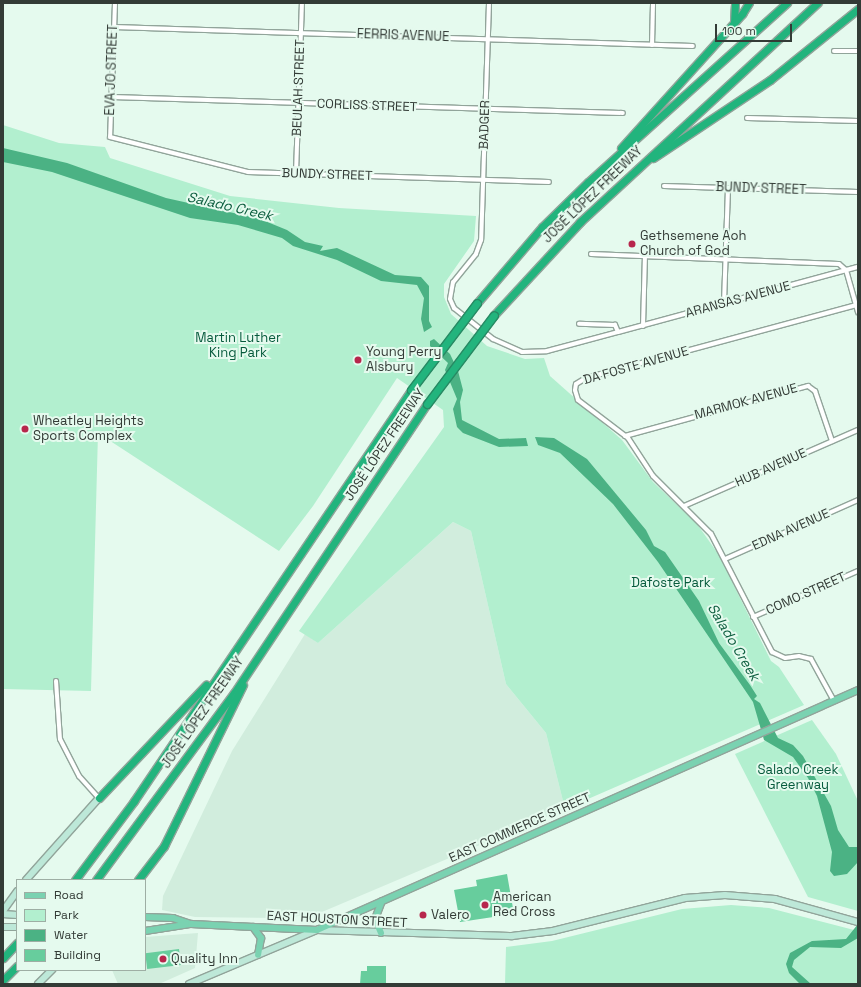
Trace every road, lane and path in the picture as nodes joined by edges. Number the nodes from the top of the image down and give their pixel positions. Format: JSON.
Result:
{"nodes":[{"id":1,"x":115,"y":3,"type":"edge"},
{"id":2,"x":302,"y":3,"type":"edge"},
{"id":3,"x":489,"y":3,"type":"edge"},
{"id":4,"x":653,"y":3,"type":"edge"},
{"id":5,"x":735,"y":3,"type":"edge"},
{"id":6,"x":749,"y":3,"type":"edge"},
{"id":7,"x":787,"y":3,"type":"edge"},
{"id":8,"x":817,"y":3,"type":"edge"},
{"id":9,"x":858,"y":9,"type":"edge"},
{"id":10,"x":734,"y":23,"type":"junction"},
{"id":11,"x":114,"y":27,"type":"junction"},
{"id":12,"x":301,"y":33,"type":"junction"},
{"id":13,"x":488,"y":39,"type":"junction"},
{"id":14,"x":652,"y":45,"type":"junction"},
{"id":15,"x":693,"y":46,"type":"dead end"},
{"id":16,"x":834,"y":50,"type":"dead end"},
{"id":17,"x":858,"y":51,"type":"edge"},
{"id":18,"x":112,"y":97,"type":"junction"},
{"id":19,"x":299,"y":103,"type":"junction"},
{"id":20,"x":486,"y":110,"type":"junction"},
{"id":21,"x":623,"y":113,"type":"dead end"},
{"id":22,"x":747,"y":118,"type":"dead end"},
{"id":23,"x":858,"y":121,"type":"edge"},
{"id":24,"x":110,"y":137,"type":"joint"},
{"id":25,"x":638,"y":168,"type":"junction"},
{"id":26,"x":296,"y":173,"type":"junction"},
{"id":27,"x":483,"y":180,"type":"junction"},
{"id":28,"x":549,"y":182,"type":"dead end"},
{"id":29,"x":588,"y":182,"type":"junction"},
{"id":30,"x":664,"y":186,"type":"dead end"},
{"id":31,"x":728,"y":188,"type":"junction"},
{"id":32,"x":858,"y":192,"type":"edge"},
{"id":33,"x":479,"y":247,"type":"joint"},
{"id":34,"x":591,"y":254,"type":"dead end"},
{"id":35,"x":645,"y":256,"type":"junction"},
{"id":36,"x":727,"y":259,"type":"junction"},
{"id":37,"x":858,"y":267,"type":"edge"},
{"id":38,"x":846,"y":270,"type":"junction"},
{"id":39,"x":724,"y":303,"type":"junction"},
{"id":40,"x":856,"y":305,"type":"junction"},
{"id":41,"x":858,"y":312,"type":"edge"},
{"id":42,"x":579,"y":324,"type":"dead end"},
{"id":43,"x":643,"y":326,"type":"junction"},
{"id":44,"x":618,"y":332,"type":"junction"},
{"id":45,"x":858,"y":430,"type":"edge"},
{"id":46,"x":625,"y":436,"type":"junction"},
{"id":47,"x":832,"y":441,"type":"junction"},
{"id":48,"x":858,"y":500,"type":"edge"},
{"id":49,"x":684,"y":506,"type":"junction"},
{"id":50,"x":724,"y":559,"type":"junction"},
{"id":51,"x":858,"y":571,"type":"edge"},
{"id":52,"x":753,"y":617,"type":"junction"},
{"id":53,"x":256,"y":659,"type":"junction"},
{"id":54,"x":217,"y":675,"type":"junction"},
{"id":55,"x":56,"y":681,"type":"dead end"},
{"id":56,"x":858,"y":690,"type":"edge"},
{"id":57,"x":834,"y":701,"type":"junction"},
{"id":58,"x":99,"y":798,"type":"junction"},
{"id":59,"x":27,"y":879,"type":"edge"},
{"id":60,"x":76,"y":879,"type":"edge"},
{"id":61,"x":97,"y":879,"type":"edge"},
{"id":62,"x":139,"y":879,"type":"edge"},
{"id":63,"x":16,"y":894,"type":"edge"},
{"id":64,"x":382,"y":901,"type":"junction"},
{"id":65,"x":3,"y":913,"type":"edge"},
{"id":66,"x":16,"y":915,"type":"edge"},
{"id":67,"x":146,"y":917,"type":"edge"},
{"id":68,"x":858,"y":922,"type":"edge"},
{"id":69,"x":191,"y":924,"type":"junction"},
{"id":70,"x":3,"y":927,"type":"edge"},
{"id":71,"x":253,"y":927,"type":"junction"},
{"id":72,"x":16,"y":928,"type":"edge"},
{"id":73,"x":317,"y":930,"type":"junction"},
{"id":74,"x":146,"y":931,"type":"edge"},
{"id":75,"x":380,"y":933,"type":"junction"},
{"id":76,"x":16,"y":945,"type":"edge"},
{"id":77,"x":258,"y":955,"type":"junction"},
{"id":78,"x":3,"y":958,"type":"edge"},
{"id":79,"x":16,"y":967,"type":"edge"},
{"id":80,"x":51,"y":971,"type":"edge"},
{"id":81,"x":3,"y":980,"type":"edge"},
{"id":82,"x":38,"y":984,"type":"edge"},
{"id":83,"x":190,"y":984,"type":"edge"}],
"edges":[{"from":1,"to":11,"type":"street","name":"EVA JO STREET"},
{"from":2,"to":12,"type":"street","name":"BEULAH STREET"},
{"from":3,"to":13,"type":"street","name":"BADGER"},
{"from":4,"to":14,"type":"street"},
{"from":5,"to":10,"type":"highway"},
{"from":6,"to":10,"type":"highway"},
{"from":7,"to":29,"type":"highway","name":"JOSÉ LÓPEZ FREEWAY"},
{"from":8,"to":25,"type":"highway","name":"JOSÉ LÓPEZ FREEWAY"},
{"from":9,"to":25,"type":"highway"},
{"from":10,"to":29,"type":"highway"},
{"from":11,"to":12,"type":"street","name":"FERRIS AVENUE"},
{"from":11,"to":18,"type":"street","name":"EVA JO STREET"},
{"from":12,"to":13,"type":"street","name":"FERRIS AVENUE"},
{"from":12,"to":19,"type":"street","name":"BEULAH STREET"},
{"from":13,"to":14,"type":"street","name":"FERRIS AVENUE"},
{"from":13,"to":20,"type":"street","name":"BADGER"},
{"from":14,"to":15,"type":"street","name":"FERRIS AVENUE"},
{"from":16,"to":17,"type":"street"},
{"from":18,"to":19,"type":"street","name":"CORLISS STREET"},
{"from":18,"to":24,"type":"street","name":"EVA JO STREET"},
{"from":19,"to":20,"type":"street","name":"CORLISS STREET"},
{"from":19,"to":26,"type":"street","name":"BEULAH STREET"},
{"from":20,"to":21,"type":"street","name":"CORLISS STREET"},
{"from":20,"to":27,"type":"street","name":"BADGER"},
{"from":22,"to":23,"type":"street"},
{"from":24,"to":26,"type":"street","name":"BUNDY STREET"},
{"from":25,"to":53,"type":"highway","name":"JOSÉ LÓPEZ FREEWAY","bridge":true},
{"from":26,"to":27,"type":"street","name":"BUNDY STREET"},
{"from":27,"to":28,"type":"street","name":"BUNDY STREET"},
{"from":27,"to":33,"type":"street","name":"BADGER"},
{"from":29,"to":54,"type":"highway","name":"JOSÉ LÓPEZ FREEWAY","bridge":true},
{"from":30,"to":31,"type":"street","name":"BUNDY STREET"},
{"from":31,"to":32,"type":"street","name":"BUNDY STREET"},
{"from":31,"to":36,"type":"street"},
{"from":33,"to":44,"type":"street","name":"ARANSAS AVENUE"},
{"from":34,"to":35,"type":"street"},
{"from":35,"to":36,"type":"street"},
{"from":35,"to":43,"type":"street"},
{"from":36,"to":38,"type":"street"},
{"from":36,"to":39,"type":"street"},
{"from":37,"to":38,"type":"street","name":"ARANSAS AVENUE"},
{"from":38,"to":39,"type":"street","name":"ARANSAS AVENUE"},
{"from":38,"to":40,"type":"street"},
{"from":39,"to":43,"type":"street","name":"ARANSAS AVENUE"},
{"from":40,"to":41,"type":"street"},
{"from":40,"to":46,"type":"street","name":"DA FOSTE AVENUE"},
{"from":42,"to":44,"type":"street"},
{"from":43,"to":44,"type":"street","name":"ARANSAS AVENUE"},
{"from":45,"to":47,"type":"street","name":"HUB AVENUE"},
{"from":46,"to":47,"type":"street","name":"MARMOK AVENUE"},
{"from":46,"to":49,"type":"street","name":"DA FOSTE AVENUE"},
{"from":47,"to":49,"type":"street","name":"HUB AVENUE"},
{"from":48,"to":50,"type":"street","name":"EDNA AVENUE"},
{"from":49,"to":50,"type":"street","name":"DA FOSTE AVENUE"},
{"from":50,"to":52,"type":"street","name":"DA FOSTE AVENUE"},
{"from":51,"to":52,"type":"street","name":"COMO STREET"},
{"from":52,"to":57,"type":"street","name":"DA FOSTE AVENUE"},
{"from":53,"to":61,"type":"highway","name":"JOSÉ LÓPEZ FREEWAY"},
{"from":53,"to":62,"type":"highway"},
{"from":54,"to":58,"type":"highway"},
{"from":54,"to":60,"type":"highway","name":"JOSÉ LÓPEZ FREEWAY"},
{"from":55,"to":58,"type":"street"},
{"from":56,"to":57,"type":"main road","name":"EAST COMMERCE STREET"},
{"from":57,"to":64,"type":"main road","name":"EAST COMMERCE STREET"},
{"from":58,"to":59,"type":"main road"},
{"from":63,"to":65,"type":"main road"},
{"from":64,"to":73,"type":"main road","name":"EAST COMMERCE STREET"},
{"from":64,"to":75,"type":"main road"},
{"from":65,"to":66,"type":"main road"},
{"from":67,"to":69,"type":"main road","name":"EAST HOUSTON STREET"},
{"from":68,"to":75,"type":"main road","name":"EAST HOUSTON STREET"},
{"from":69,"to":71,"type":"main road","name":"EAST HOUSTON STREET"},
{"from":69,"to":74,"type":"main road","name":"EAST HOUSTON STREET"},
{"from":70,"to":72,"type":"main road"},
{"from":71,"to":73,"type":"main road","name":"EAST HOUSTON STREET"},
{"from":71,"to":77,"type":"main road"},
{"from":73,"to":75,"type":"main road","name":"EAST HOUSTON STREET"},
{"from":73,"to":77,"type":"main road","name":"EAST COMMERCE STREET"},
{"from":76,"to":78,"type":"highway"},
{"from":77,"to":83,"type":"main road","name":"EAST COMMERCE STREET"},
{"from":79,"to":81,"type":"highway"},
{"from":80,"to":82,"type":"main road"}]}
